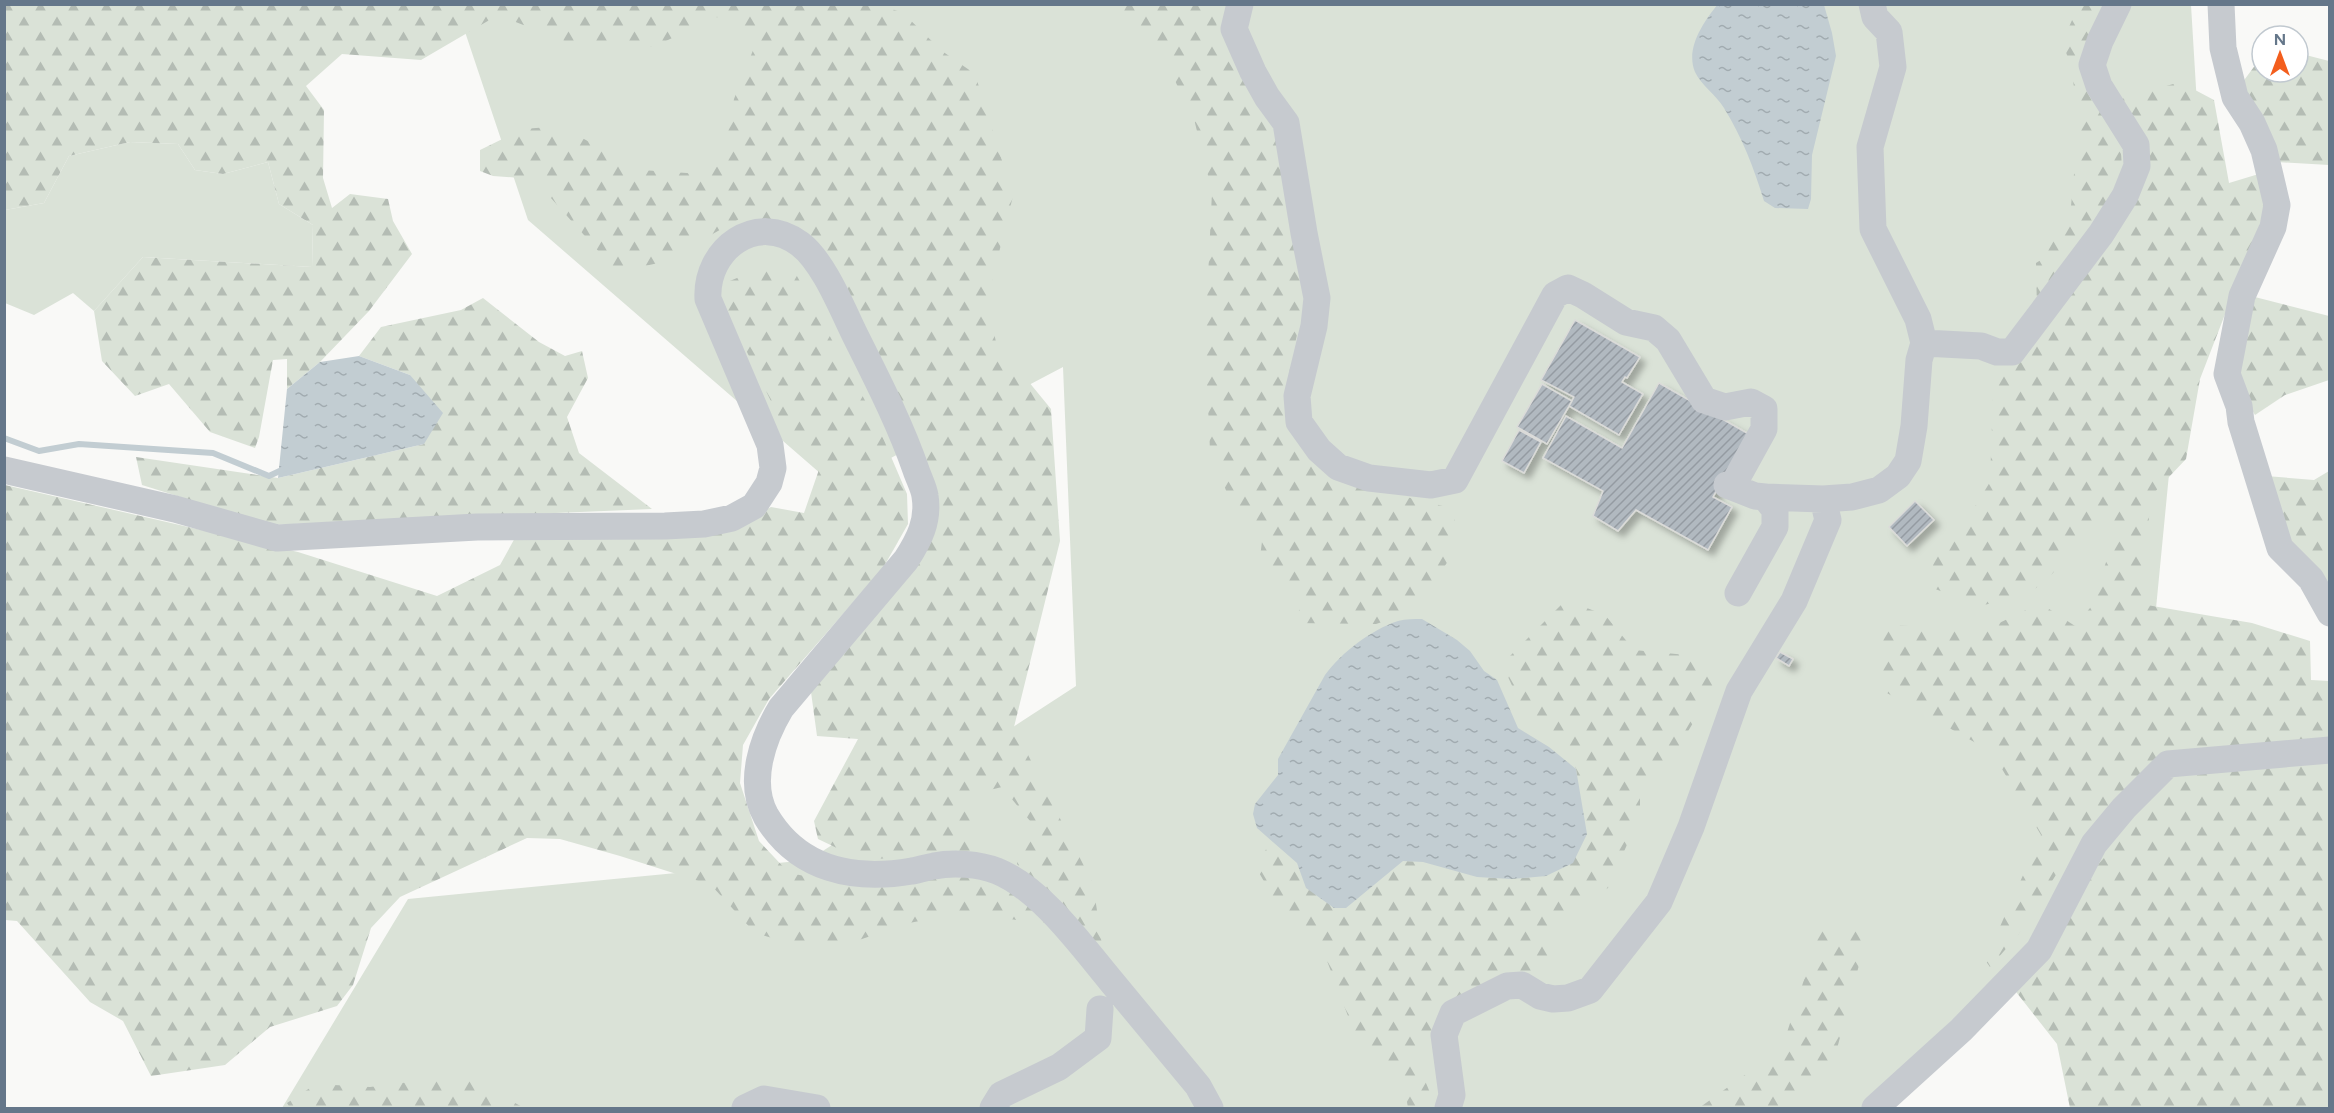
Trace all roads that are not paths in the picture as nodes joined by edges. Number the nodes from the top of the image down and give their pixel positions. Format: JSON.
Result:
{"nodes":[{"id":1,"x":1240,"y":4,"type":"edge"},
{"id":2,"x":1872,"y":4,"type":"edge"},
{"id":3,"x":2118,"y":4,"type":"edge"},
{"id":4,"x":2221,"y":4,"type":"edge"},
{"id":5,"x":1924,"y":343,"type":"junction"},
{"id":6,"x":4,"y":470,"type":"edge"},
{"id":7,"x":1765,"y":497,"type":"junction"},
{"id":8,"x":1823,"y":500,"type":"junction"},
{"id":9,"x":1738,"y":593,"type":"dead end"},
{"id":10,"x":2330,"y":613,"type":"edge"},
{"id":11,"x":2330,"y":750,"type":"edge"},
{"id":12,"x":1100,"y":1009,"type":"dead end"},
{"id":13,"x":745,"y":1108,"type":"edge"},
{"id":14,"x":817,"y":1108,"type":"edge"},
{"id":15,"x":993,"y":1108,"type":"edge"},
{"id":16,"x":1210,"y":1108,"type":"edge"},
{"id":17,"x":1449,"y":1108,"type":"edge"},
{"id":18,"x":1875,"y":1108,"type":"edge"}],
"edges":[{"from":1,"to":7,"type":"street"},
{"from":2,"to":5,"type":"street"},
{"from":3,"to":5,"type":"street"},
{"from":4,"to":10,"type":"street"},
{"from":5,"to":8,"type":"street"},
{"from":6,"to":16,"type":"street"},
{"from":7,"to":8,"type":"street"},
{"from":7,"to":9,"type":"street"},
{"from":8,"to":17,"type":"street"},
{"from":11,"to":18,"type":"street"},
{"from":12,"to":15,"type":"street"},
{"from":13,"to":14,"type":"street"}]}
